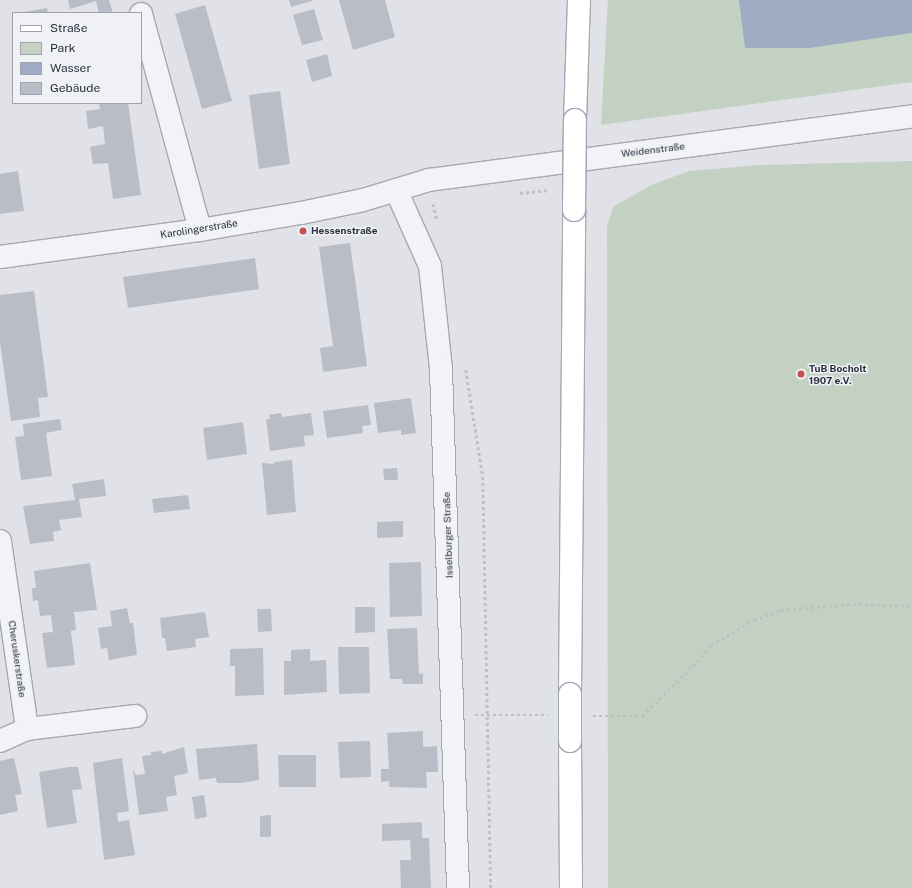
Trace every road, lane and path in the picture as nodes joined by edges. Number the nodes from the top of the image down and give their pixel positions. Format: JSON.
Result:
{"nodes":[{"id":1,"x":137,"y":0,"type":"edge"},
{"id":2,"x":578,"y":0,"type":"edge"},
{"id":3,"x":140,"y":12,"type":"edge"},
{"id":4,"x":142,"y":18,"type":"edge"},
{"id":5,"x":912,"y":116,"type":"edge"},
{"id":6,"x":396,"y":190,"type":"junction"},
{"id":7,"x":432,"y":201,"type":"dead end"},
{"id":8,"x":439,"y":225,"type":"dead end"},
{"id":9,"x":200,"y":230,"type":"junction"},
{"id":10,"x":0,"y":257,"type":"edge"},
{"id":11,"x":465,"y":366,"type":"dead end"},
{"id":12,"x":0,"y":541,"type":"edge"},
{"id":13,"x":912,"y":606,"type":"edge"},
{"id":14,"x":135,"y":716,"type":"dead end"},
{"id":15,"x":642,"y":716,"type":"dead end"},
{"id":16,"x":27,"y":729,"type":"junction"},
{"id":17,"x":0,"y":741,"type":"edge"},
{"id":18,"x":458,"y":888,"type":"edge"},
{"id":19,"x":491,"y":888,"type":"edge"},
{"id":20,"x":571,"y":888,"type":"edge"}],
"edges":[{"from":1,"to":3,"type":"street"},
{"from":2,"to":20,"type":"main road","bridge":true},
{"from":4,"to":9,"type":"street"},
{"from":5,"to":6,"type":"street","name":"Weidenstraße"},
{"from":6,"to":9,"type":"street","name":"Karolingerstraße"},
{"from":6,"to":18,"type":"street","name":"Isselburger Straße"},
{"from":7,"to":8,"type":"path"},
{"from":9,"to":10,"type":"street","name":"Karolingerstraße"},
{"from":11,"to":19,"type":"path"},
{"from":12,"to":16,"type":"street","name":"Cheruskerstraße"},
{"from":13,"to":15,"type":"path"},
{"from":14,"to":16,"type":"street"},
{"from":16,"to":17,"type":"street"}]}
